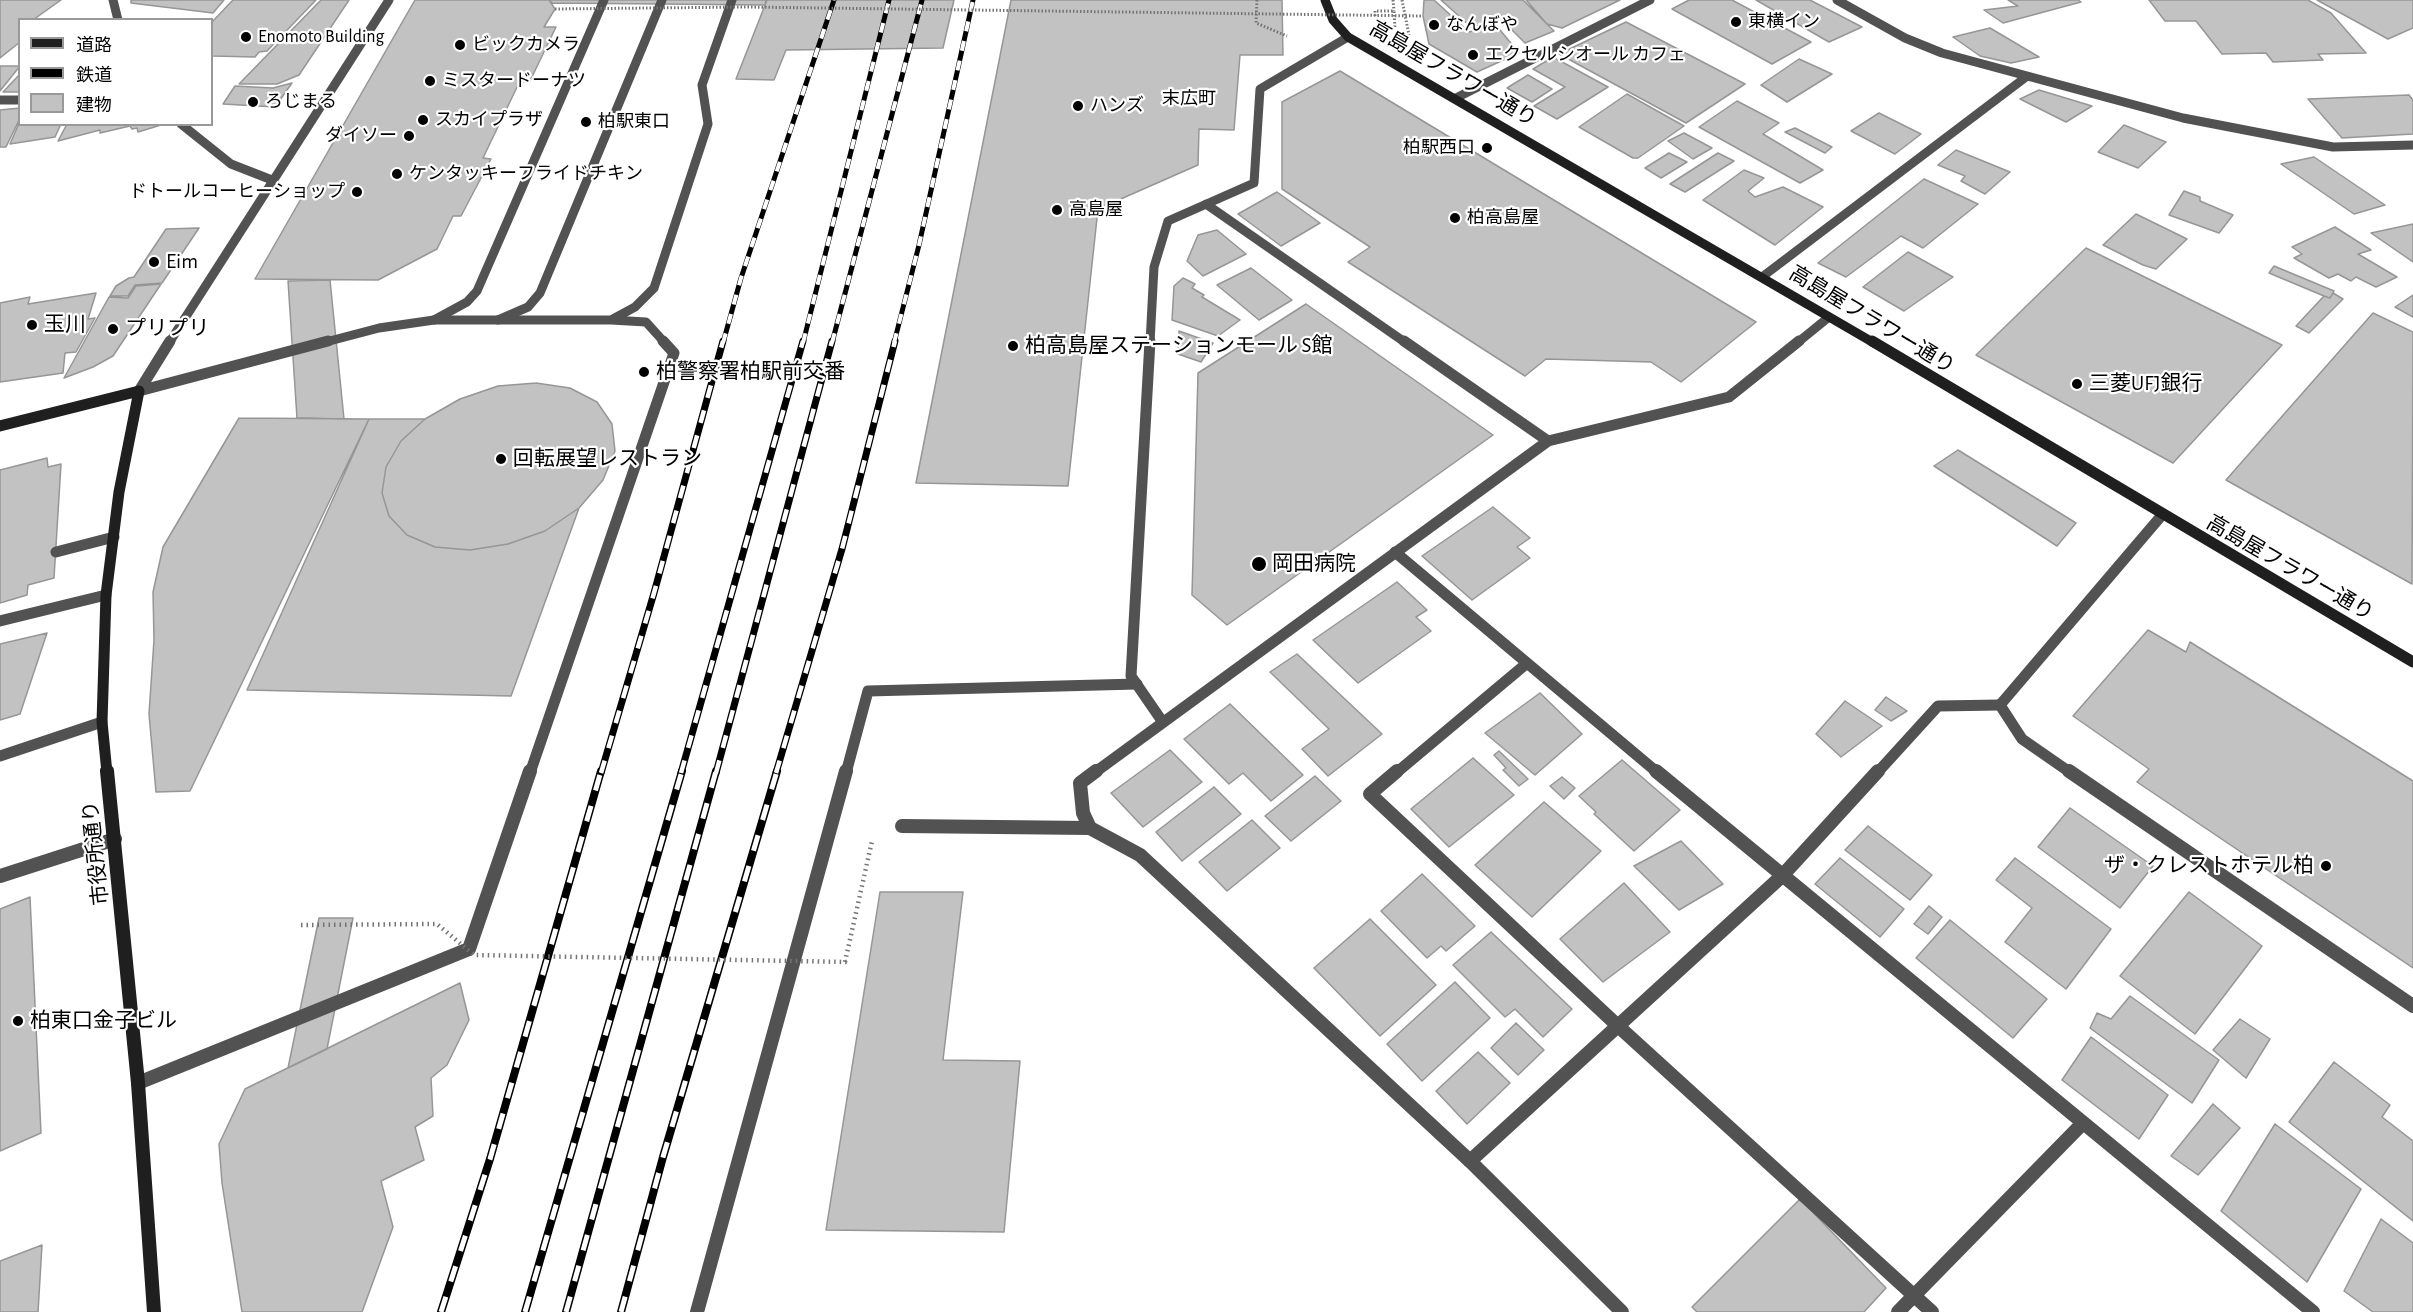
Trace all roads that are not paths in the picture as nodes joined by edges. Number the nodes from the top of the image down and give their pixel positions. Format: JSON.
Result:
{"nodes":[{"id":1,"x":113,"y":0,"type":"edge"},
{"id":2,"x":388,"y":0,"type":"edge"},
{"id":3,"x":603,"y":0,"type":"edge"},
{"id":4,"x":662,"y":0,"type":"edge"},
{"id":5,"x":732,"y":0,"type":"edge"},
{"id":6,"x":1325,"y":0,"type":"edge"},
{"id":7,"x":1650,"y":0,"type":"edge"},
{"id":8,"x":1838,"y":0,"type":"edge"},
{"id":9,"x":118,"y":18,"type":"edge"},
{"id":10,"x":1348,"y":37,"type":"junction"},
{"id":11,"x":2026,"y":77,"type":"junction"},
{"id":12,"x":1456,"y":98,"type":"junction"},
{"id":13,"x":0,"y":100,"type":"edge"},
{"id":14,"x":18,"y":100,"type":"edge"},
{"id":15,"x":184,"y":126,"type":"edge"},
{"id":16,"x":2413,"y":145,"type":"edge"},
{"id":17,"x":272,"y":180,"type":"junction"},
{"id":18,"x":1206,"y":204,"type":"junction"},
{"id":19,"x":1762,"y":277,"type":"junction"},
{"id":20,"x":1829,"y":316,"type":"junction"},
{"id":21,"x":434,"y":320,"type":"junction"},
{"id":22,"x":496,"y":320,"type":"junction"},
{"id":23,"x":611,"y":320,"type":"junction"},
{"id":24,"x":139,"y":391,"type":"junction"},
{"id":25,"x":0,"y":426,"type":"edge"},
{"id":26,"x":1548,"y":441,"type":"junction"},
{"id":27,"x":2162,"y":515,"type":"junction"},
{"id":28,"x":114,"y":537,"type":"junction"},
{"id":29,"x":56,"y":552,"type":"dead end"},
{"id":30,"x":1395,"y":552,"type":"junction"},
{"id":31,"x":106,"y":595,"type":"junction"},
{"id":32,"x":0,"y":621,"type":"edge"},
{"id":33,"x":2413,"y":662,"type":"edge"},
{"id":34,"x":1526,"y":664,"type":"junction"},
{"id":35,"x":1137,"y":684,"type":"junction"},
{"id":36,"x":2000,"y":705,"type":"junction"},
{"id":37,"x":1162,"y":721,"type":"junction"},
{"id":38,"x":102,"y":722,"type":"junction"},
{"id":39,"x":0,"y":756,"type":"edge"},
{"id":40,"x":902,"y":826,"type":"dead end"},
{"id":41,"x":1090,"y":828,"type":"junction"},
{"id":42,"x":115,"y":839,"type":"junction"},
{"id":43,"x":0,"y":876,"type":"edge"},
{"id":44,"x":1782,"y":876,"type":"junction"},
{"id":45,"x":2413,"y":1006,"type":"edge"},
{"id":46,"x":1618,"y":1026,"type":"junction"},
{"id":47,"x":138,"y":1083,"type":"junction"},
{"id":48,"x":2082,"y":1124,"type":"junction"},
{"id":49,"x":1470,"y":1161,"type":"junction"},
{"id":50,"x":1914,"y":1295,"type":"junction"},
{"id":51,"x":154,"y":1312,"type":"edge"},
{"id":52,"x":697,"y":1312,"type":"edge"},
{"id":53,"x":1622,"y":1312,"type":"edge"},
{"id":54,"x":1898,"y":1312,"type":"edge"},
{"id":55,"x":1932,"y":1312,"type":"edge"},
{"id":56,"x":2313,"y":1312,"type":"edge"}],
"edges":[{"from":1,"to":9,"type":"street"},
{"from":2,"to":17,"type":"street"},
{"from":3,"to":21,"type":"street"},
{"from":4,"to":22,"type":"street"},
{"from":5,"to":23,"type":"street"},
{"from":6,"to":10,"type":"street","name":"高島屋フラワー通り"},
{"from":7,"to":12,"type":"street"},
{"from":8,"to":11,"type":"street"},
{"from":10,"to":12,"type":"street","name":"高島屋フラワー通り"},
{"from":10,"to":18,"type":"street"},
{"from":11,"to":16,"type":"street"},
{"from":11,"to":19,"type":"street"},
{"from":12,"to":19,"type":"street","name":"高島屋フラワー通り"},
{"from":13,"to":14,"type":"street"},
{"from":15,"to":17,"type":"street"},
{"from":17,"to":24,"type":"street"},
{"from":18,"to":26,"type":"street"},
{"from":18,"to":35,"type":"street"},
{"from":19,"to":20,"type":"street","name":"高島屋フラワー通り"},
{"from":20,"to":26,"type":"street"},
{"from":20,"to":27,"type":"street","name":"高島屋フラワー通り"},
{"from":21,"to":22,"type":"street"},
{"from":21,"to":24,"type":"street"},
{"from":22,"to":23,"type":"street"},
{"from":23,"to":47,"type":"street"},
{"from":24,"to":25,"type":"street"},
{"from":24,"to":28,"type":"street","name":"市役所通り"},
{"from":26,"to":30,"type":"street"},
{"from":27,"to":33,"type":"street","name":"高島屋フラワー通り"},
{"from":27,"to":36,"type":"street"},
{"from":28,"to":29,"type":"street"},
{"from":28,"to":31,"type":"street","name":"市役所通り"},
{"from":30,"to":34,"type":"street"},
{"from":30,"to":37,"type":"street"},
{"from":31,"to":32,"type":"street"},
{"from":31,"to":38,"type":"street","name":"市役所通り"},
{"from":34,"to":44,"type":"street"},
{"from":34,"to":46,"type":"street"},
{"from":35,"to":37,"type":"street"},
{"from":35,"to":52,"type":"street"},
{"from":36,"to":44,"type":"street"},
{"from":36,"to":45,"type":"street"},
{"from":37,"to":41,"type":"street"},
{"from":38,"to":39,"type":"street"},
{"from":38,"to":42,"type":"street","name":"市役所通り"},
{"from":40,"to":41,"type":"street"},
{"from":41,"to":49,"type":"street"},
{"from":42,"to":43,"type":"street"},
{"from":42,"to":47,"type":"street","name":"市役所通り"},
{"from":44,"to":46,"type":"street"},
{"from":44,"to":48,"type":"street"},
{"from":46,"to":49,"type":"street"},
{"from":46,"to":50,"type":"street"},
{"from":47,"to":51,"type":"street","name":"市役所通り"},
{"from":48,"to":50,"type":"street"},
{"from":48,"to":56,"type":"street"},
{"from":49,"to":53,"type":"street"},
{"from":50,"to":54,"type":"street"},
{"from":50,"to":55,"type":"street"}]}
